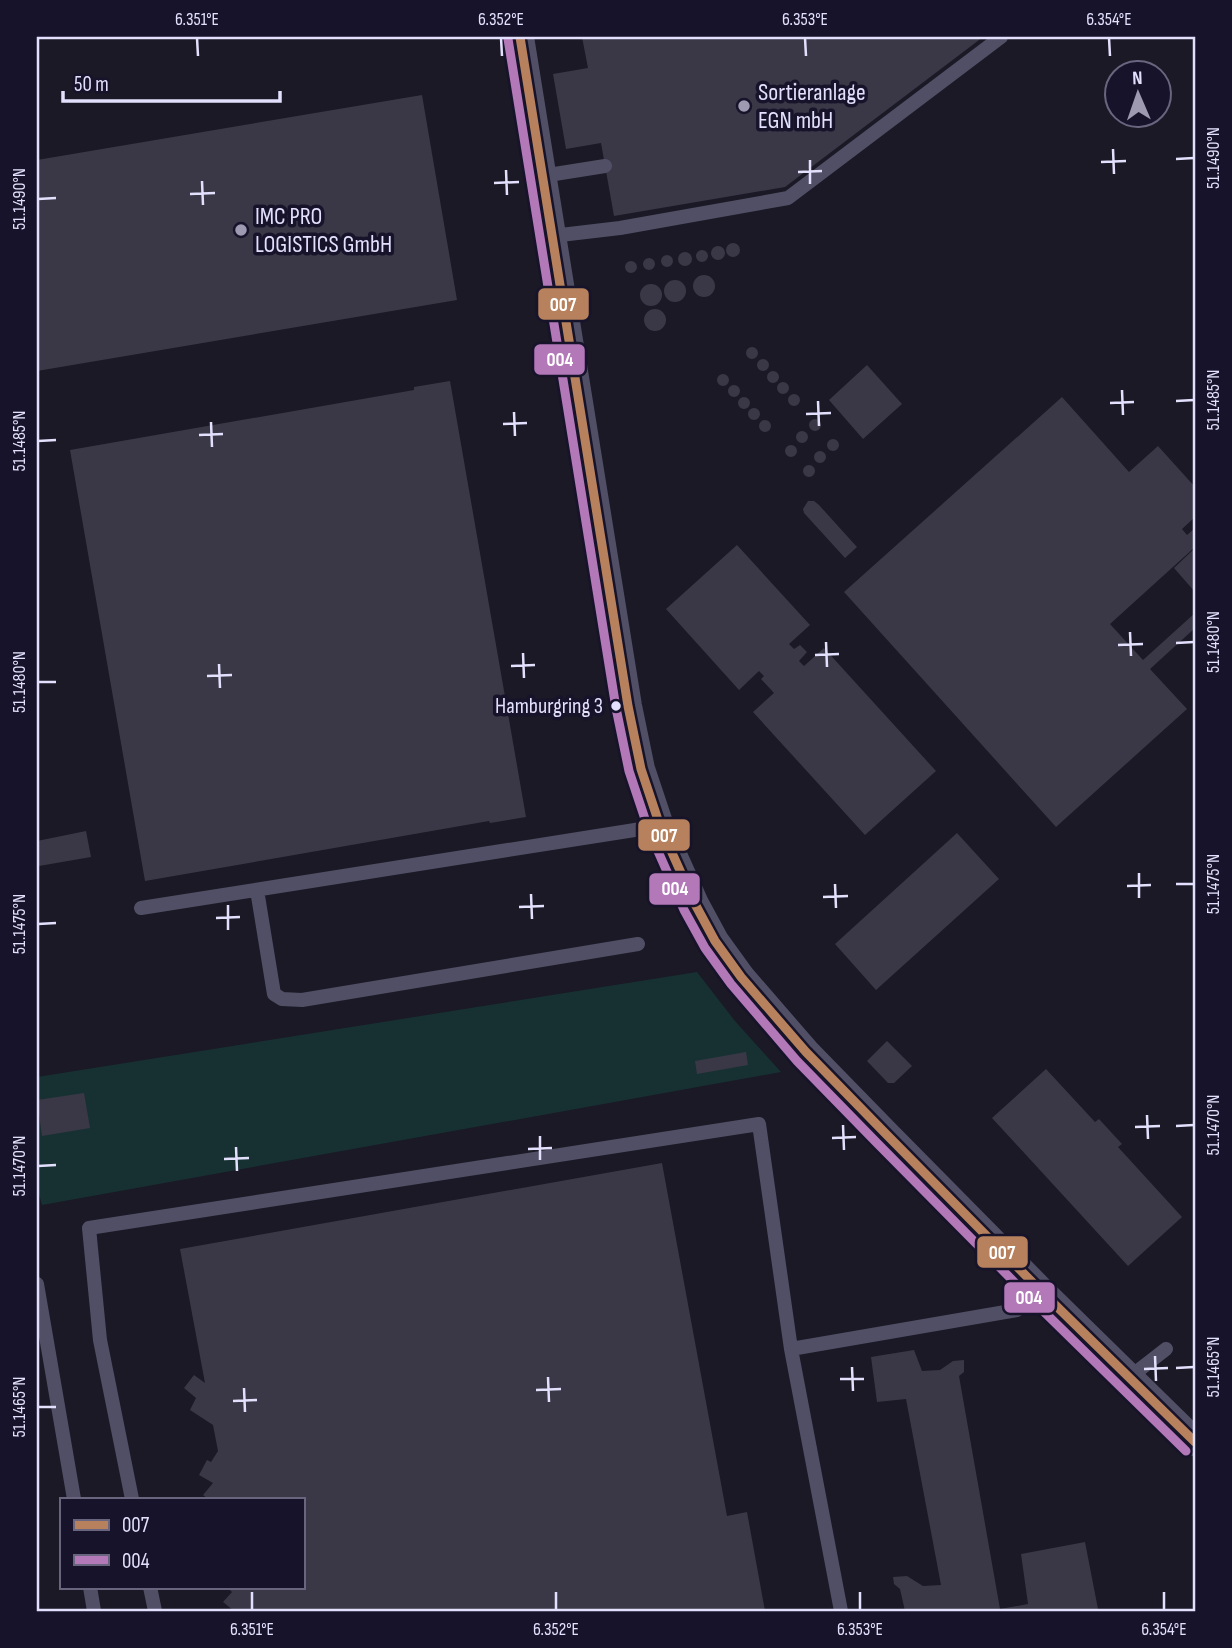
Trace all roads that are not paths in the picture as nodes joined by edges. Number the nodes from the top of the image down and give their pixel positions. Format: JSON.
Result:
{"nodes":[{"id":1,"x":520,"y":37,"type":"edge"},
{"id":2,"x":1001,"y":37,"type":"edge"},
{"id":3,"x":605,"y":166,"type":"dead end"},
{"id":4,"x":542,"y":176,"type":"junction"},
{"id":5,"x":552,"y":236,"type":"junction"},
{"id":6,"x":660,"y":826,"type":"junction"},
{"id":7,"x":257,"y":890,"type":"junction"},
{"id":8,"x":141,"y":908,"type":"dead end"},
{"id":9,"x":638,"y":944,"type":"dead end"},
{"id":10,"x":37,"y":1284,"type":"edge"},
{"id":11,"x":1040,"y":1290,"type":"junction"},
{"id":12,"x":791,"y":1349,"type":"junction"},
{"id":13,"x":1166,"y":1349,"type":"dead end"},
{"id":14,"x":1130,"y":1377,"type":"junction"},
{"id":15,"x":1195,"y":1442,"type":"edge"},
{"id":16,"x":74,"y":1498,"type":"edge"},
{"id":17,"x":132,"y":1498,"type":"edge"},
{"id":18,"x":90,"y":1588,"type":"edge"},
{"id":19,"x":150,"y":1588,"type":"edge"},
{"id":20,"x":94,"y":1611,"type":"edge"},
{"id":21,"x":155,"y":1611,"type":"edge"},
{"id":22,"x":841,"y":1611,"type":"edge"}],
"edges":[{"from":1,"to":4,"type":"street"},
{"from":2,"to":5,"type":"lane"},
{"from":3,"to":4,"type":"lane"},
{"from":4,"to":5,"type":"street"},
{"from":5,"to":6,"type":"street"},
{"from":6,"to":7,"type":"lane"},
{"from":6,"to":11,"type":"street"},
{"from":7,"to":8,"type":"lane"},
{"from":7,"to":9,"type":"lane"},
{"from":10,"to":16,"type":"lane"},
{"from":11,"to":12,"type":"lane"},
{"from":11,"to":14,"type":"street"},
{"from":12,"to":17,"type":"lane"},
{"from":12,"to":22,"type":"lane"},
{"from":13,"to":14,"type":"lane"},
{"from":14,"to":15,"type":"street"},
{"from":18,"to":20,"type":"lane"},
{"from":19,"to":21,"type":"lane"}]}
